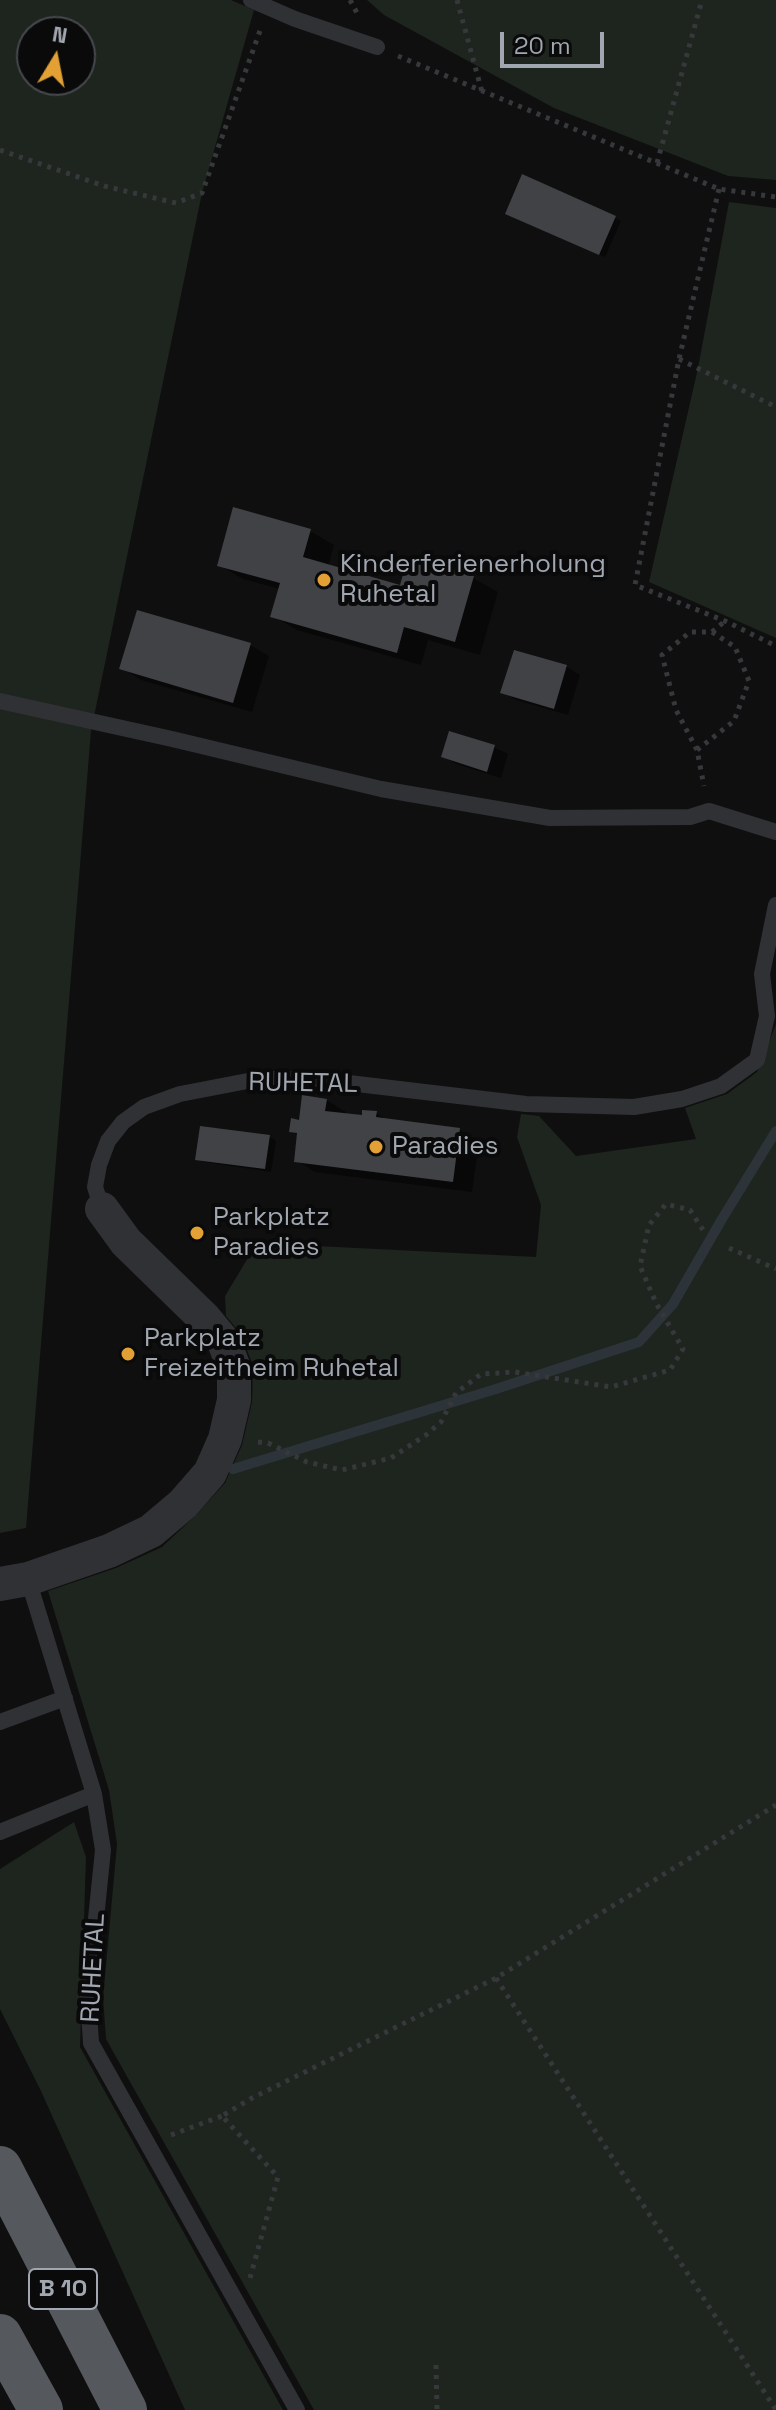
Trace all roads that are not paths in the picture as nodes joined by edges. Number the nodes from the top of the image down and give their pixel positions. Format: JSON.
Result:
{"nodes":[{"id":1,"x":251,"y":0,"type":"edge"},
{"id":2,"x":377,"y":47,"type":"road end"},
{"id":3,"x":0,"y":701,"type":"edge"},
{"id":4,"x":776,"y":832,"type":"edge"},
{"id":5,"x":776,"y":905,"type":"edge"},
{"id":6,"x":102,"y":1209,"type":"joint"},
{"id":7,"x":14,"y":1582,"type":"edge"},
{"id":8,"x":65,"y":1698,"type":"junction"},
{"id":9,"x":0,"y":1722,"type":"edge"},
{"id":10,"x":94,"y":1794,"type":"junction"},
{"id":11,"x":0,"y":1832,"type":"edge"},
{"id":12,"x":0,"y":2168,"type":"edge"},
{"id":13,"x":0,"y":2336,"type":"edge"},
{"id":14,"x":41,"y":2410,"type":"edge"},
{"id":15,"x":125,"y":2410,"type":"edge"},
{"id":16,"x":297,"y":2410,"type":"edge"}],
"edges":[{"from":1,"to":2,"type":"lane"},
{"from":3,"to":4,"type":"lane"},
{"from":5,"to":6,"type":"lane","name":"RUHETAL"},
{"from":6,"to":7,"type":"street","name":"RUHETAL"},
{"from":7,"to":8,"type":"lane","name":"RUHETAL"},
{"from":8,"to":9,"type":"lane"},
{"from":8,"to":10,"type":"lane","name":"RUHETAL"},
{"from":10,"to":11,"type":"lane"},
{"from":10,"to":16,"type":"lane","name":"RUHETAL"},
{"from":12,"to":15,"type":"highway","number":"B 10"},
{"from":13,"to":14,"type":"highway"}]}
